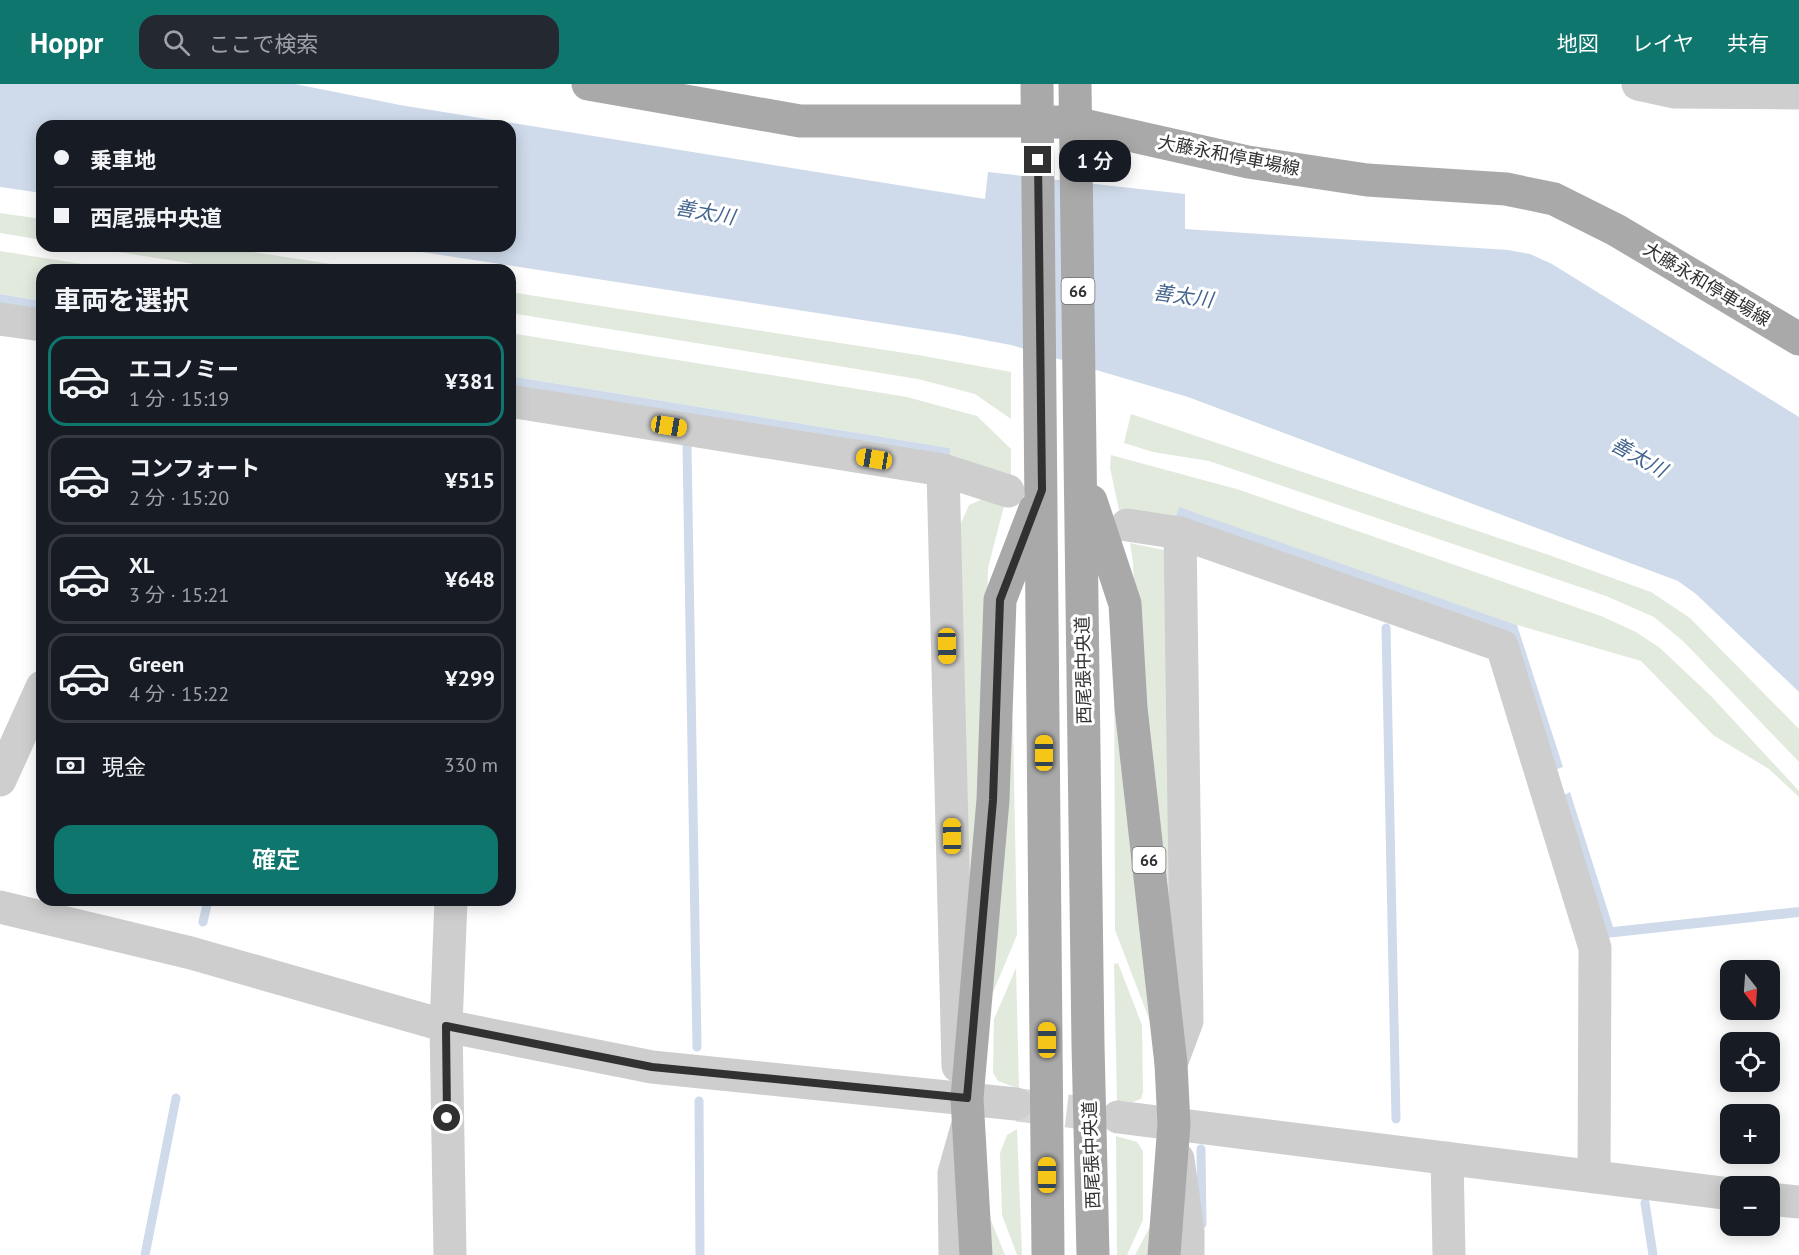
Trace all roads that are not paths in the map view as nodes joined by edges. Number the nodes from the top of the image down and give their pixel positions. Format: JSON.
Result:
{"nodes":[{"id":1,"x":588,"y":84,"type":"edge"},
{"id":2,"x":1037,"y":84,"type":"edge"},
{"id":3,"x":1075,"y":84,"type":"edge"},
{"id":4,"x":1638,"y":84,"type":"edge"},
{"id":5,"x":1799,"y":93,"type":"edge"},
{"id":6,"x":1038,"y":122,"type":"junction"},
{"id":7,"x":1075,"y":123,"type":"junction"},
{"id":8,"x":0,"y":319,"type":"edge"},
{"id":9,"x":36,"y":324,"type":"edge"},
{"id":10,"x":1799,"y":339,"type":"edge"},
{"id":11,"x":516,"y":402,"type":"edge"},
{"id":12,"x":943,"y":470,"type":"junction"},
{"id":13,"x":1081,"y":471,"type":"junction"},
{"id":14,"x":1042,"y":490,"type":"junction"},
{"id":15,"x":1008,"y":491,"type":"dead end"},
{"id":16,"x":1126,"y":525,"type":"dead end"},
{"id":17,"x":1180,"y":533,"type":"junction"},
{"id":18,"x":36,"y":700,"type":"edge"},
{"id":19,"x":0,"y":780,"type":"edge"},
{"id":20,"x":451,"y":906,"type":"edge"},
{"id":21,"x":0,"y":907,"type":"edge"},
{"id":22,"x":446,"y":1026,"type":"junction"},
{"id":23,"x":1171,"y":1064,"type":"junction"},
{"id":24,"x":963,"y":1098,"type":"junction"},
{"id":25,"x":1016,"y":1104,"type":"tunnel mouth"},
{"id":26,"x":1118,"y":1117,"type":"tunnel mouth"},
{"id":27,"x":1174,"y":1124,"type":"junction"},
{"id":28,"x":1447,"y":1158,"type":"junction"},
{"id":29,"x":1594,"y":1177,"type":"junction"},
{"id":30,"x":1720,"y":1193,"type":"edge"},
{"id":31,"x":1780,"y":1199,"type":"edge"},
{"id":32,"x":1799,"y":1202,"type":"edge"},
{"id":33,"x":450,"y":1255,"type":"edge"},
{"id":34,"x":955,"y":1255,"type":"edge"},
{"id":35,"x":976,"y":1255,"type":"edge"},
{"id":36,"x":1048,"y":1255,"type":"edge"},
{"id":37,"x":1093,"y":1255,"type":"edge"},
{"id":38,"x":1164,"y":1255,"type":"edge"},
{"id":39,"x":1188,"y":1255,"type":"edge"},
{"id":40,"x":1449,"y":1255,"type":"edge"}],
"edges":[{"from":1,"to":6,"type":"main road","name":"大藤永和停車場線"},
{"from":2,"to":6,"type":"main road","number":"66"},
{"from":3,"to":7,"type":"main road","name":"西尾張中央道","number":"66"},
{"from":4,"to":5,"type":"street"},
{"from":6,"to":7,"type":"main road","name":"大藤永和停車場線"},
{"from":6,"to":14,"type":"main road","number":"66"},
{"from":7,"to":10,"type":"main road","name":"大藤永和停車場線"},
{"from":7,"to":13,"type":"main road","name":"西尾張中央道","number":"66"},
{"from":8,"to":9,"type":"street"},
{"from":11,"to":12,"type":"street"},
{"from":12,"to":15,"type":"street"},
{"from":12,"to":24,"type":"street"},
{"from":13,"to":23,"type":"main road","number":"66"},
{"from":13,"to":37,"type":"main road","name":"西尾張中央道","number":"66"},
{"from":14,"to":24,"type":"main road","number":"66"},
{"from":14,"to":36,"type":"main road","number":"66"},
{"from":16,"to":17,"type":"street"},
{"from":17,"to":23,"type":"street"},
{"from":17,"to":29,"type":"street"},
{"from":18,"to":19,"type":"street"},
{"from":20,"to":22,"type":"street"},
{"from":21,"to":22,"type":"street"},
{"from":22,"to":24,"type":"street"},
{"from":22,"to":33,"type":"street"},
{"from":23,"to":27,"type":"main road","number":"66"},
{"from":24,"to":25,"type":"street"},
{"from":24,"to":34,"type":"street"},
{"from":24,"to":35,"type":"main road","number":"66"},
{"from":26,"to":27,"type":"street"},
{"from":27,"to":28,"type":"street"},
{"from":27,"to":38,"type":"main road","number":"66"},
{"from":27,"to":39,"type":"street"},
{"from":28,"to":29,"type":"street"},
{"from":28,"to":40,"type":"street"},
{"from":29,"to":30,"type":"street"},
{"from":31,"to":32,"type":"street"}]}
